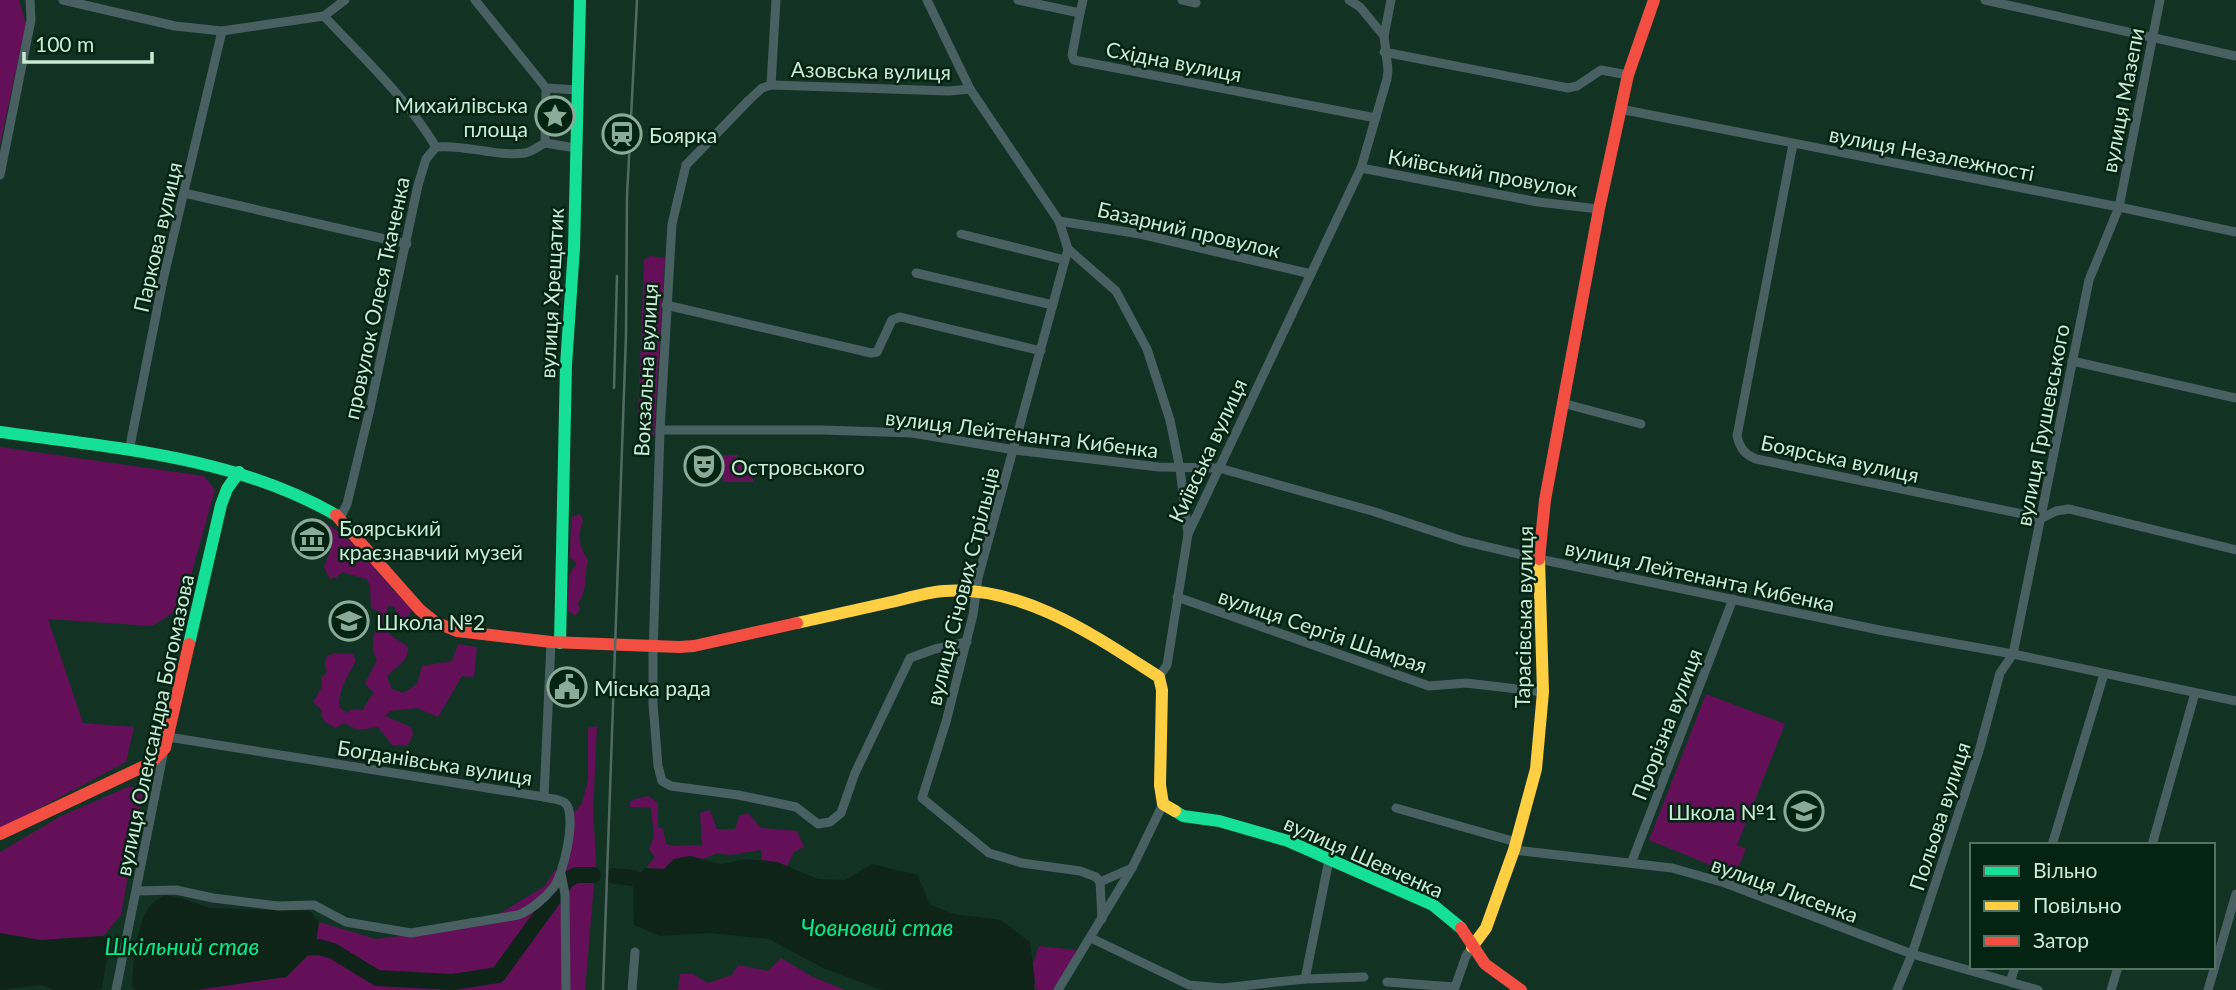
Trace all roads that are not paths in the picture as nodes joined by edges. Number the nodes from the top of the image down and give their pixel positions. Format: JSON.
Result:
{"nodes":[{"id":1,"x":32,"y":0,"type":"edge"},
{"id":2,"x":63,"y":0,"type":"edge"},
{"id":3,"x":345,"y":0,"type":"edge"},
{"id":4,"x":475,"y":0,"type":"edge"},
{"id":5,"x":580,"y":0,"type":"edge"},
{"id":6,"x":776,"y":0,"type":"edge"},
{"id":7,"x":927,"y":0,"type":"edge"},
{"id":8,"x":1018,"y":0,"type":"edge"},
{"id":9,"x":1083,"y":0,"type":"edge"},
{"id":10,"x":1182,"y":0,"type":"edge"},
{"id":11,"x":1349,"y":0,"type":"edge"},
{"id":12,"x":1391,"y":0,"type":"edge"},
{"id":13,"x":1654,"y":0,"type":"edge"},
{"id":14,"x":1985,"y":0,"type":"edge"},
{"id":15,"x":2160,"y":0,"type":"edge"},
{"id":16,"x":2007,"y":2,"type":"edge"},
{"id":17,"x":1196,"y":3,"type":"dead end"},
{"id":18,"x":1080,"y":13,"type":"junction"},
{"id":19,"x":324,"y":16,"type":"junction"},
{"id":20,"x":222,"y":31,"type":"junction"},
{"id":21,"x":1384,"y":36,"type":"junction"},
{"id":22,"x":2151,"y":38,"type":"junction"},
{"id":23,"x":1384,"y":52,"type":"junction"},
{"id":24,"x":2236,"y":56,"type":"edge"},
{"id":25,"x":1628,"y":75,"type":"junction"},
{"id":26,"x":771,"y":85,"type":"junction"},
{"id":27,"x":546,"y":88,"type":"junction"},
{"id":28,"x":970,"y":89,"type":"junction"},
{"id":29,"x":578,"y":90,"type":"junction"},
{"id":30,"x":1620,"y":109,"type":"junction"},
{"id":31,"x":1376,"y":118,"type":"junction"},
{"id":32,"x":545,"y":143,"type":"junction"},
{"id":33,"x":1793,"y":144,"type":"junction"},
{"id":34,"x":436,"y":147,"type":"junction"},
{"id":35,"x":576,"y":148,"type":"junction"},
{"id":36,"x":1361,"y":168,"type":"junction"},
{"id":37,"x":0,"y":175,"type":"edge"},
{"id":38,"x":184,"y":193,"type":"junction"},
{"id":39,"x":2119,"y":206,"type":"junction"},
{"id":40,"x":1599,"y":209,"type":"junction"},
{"id":41,"x":1059,"y":221,"type":"junction"},
{"id":42,"x":2236,"y":232,"type":"edge"},
{"id":43,"x":961,"y":234,"type":"dead end"},
{"id":44,"x":407,"y":244,"type":"junction"},
{"id":45,"x":1068,"y":248,"type":"junction"},
{"id":46,"x":1065,"y":260,"type":"junction"},
{"id":47,"x":916,"y":274,"type":"dead end"},
{"id":48,"x":1311,"y":274,"type":"junction"},
{"id":49,"x":666,"y":305,"type":"junction"},
{"id":50,"x":1053,"y":305,"type":"junction"},
{"id":51,"x":1041,"y":351,"type":"junction"},
{"id":52,"x":2072,"y":361,"type":"junction"},
{"id":53,"x":2236,"y":398,"type":"edge"},
{"id":54,"x":1562,"y":403,"type":"junction"},
{"id":55,"x":1641,"y":424,"type":"dead end"},
{"id":56,"x":660,"y":430,"type":"junction"},
{"id":57,"x":0,"y":432,"type":"edge"},
{"id":58,"x":1015,"y":450,"type":"junction"},
{"id":59,"x":129,"y":451,"type":"junction"},
{"id":60,"x":1180,"y":468,"type":"junction"},
{"id":61,"x":1219,"y":468,"type":"junction"},
{"id":62,"x":239,"y":471,"type":"junction"},
{"id":63,"x":340,"y":518,"type":"junction"},
{"id":64,"x":2042,"y":518,"type":"junction"},
{"id":65,"x":1188,"y":534,"type":"junction"},
{"id":66,"x":2236,"y":550,"type":"edge"},
{"id":67,"x":1539,"y":559,"type":"junction"},
{"id":68,"x":976,"y":589,"type":"junction"},
{"id":69,"x":1177,"y":597,"type":"junction"},
{"id":70,"x":1733,"y":599,"type":"junction"},
{"id":71,"x":967,"y":642,"type":"junction"},
{"id":72,"x":555,"y":643,"type":"junction"},
{"id":73,"x":654,"y":646,"type":"junction"},
{"id":74,"x":2013,"y":654,"type":"junction"},
{"id":75,"x":2104,"y":674,"type":"junction"},
{"id":76,"x":1159,"y":677,"type":"junction"},
{"id":77,"x":1543,"y":692,"type":"junction"},
{"id":78,"x":2195,"y":692,"type":"junction"},
{"id":79,"x":2236,"y":701,"type":"edge"},
{"id":80,"x":166,"y":743,"type":"junction"},
{"id":81,"x":544,"y":797,"type":"junction"},
{"id":82,"x":1163,"y":804,"type":"junction"},
{"id":83,"x":1396,"y":808,"type":"dead end"},
{"id":84,"x":0,"y":834,"type":"edge"},
{"id":85,"x":2053,"y":843,"type":"edge"},
{"id":86,"x":2153,"y":843,"type":"edge"},
{"id":87,"x":1515,"y":846,"type":"junction"},
{"id":88,"x":1329,"y":860,"type":"junction"},
{"id":89,"x":1632,"y":861,"type":"junction"},
{"id":90,"x":1132,"y":868,"type":"junction"},
{"id":91,"x":561,"y":877,"type":"junction"},
{"id":92,"x":1100,"y":882,"type":"junction"},
{"id":93,"x":137,"y":891,"type":"junction"},
{"id":94,"x":2236,"y":894,"type":"edge"},
{"id":95,"x":1102,"y":919,"type":"junction"},
{"id":96,"x":1091,"y":938,"type":"junction"},
{"id":97,"x":1472,"y":947,"type":"junction"},
{"id":98,"x":635,"y":952,"type":"dead end"},
{"id":99,"x":1912,"y":954,"type":"junction"},
{"id":100,"x":2215,"y":966,"type":"edge"},
{"id":101,"x":2014,"y":969,"type":"edge"},
{"id":102,"x":2117,"y":969,"type":"edge"},
{"id":103,"x":2214,"y":969,"type":"edge"},
{"id":104,"x":1364,"y":977,"type":"dead end"},
{"id":105,"x":1305,"y":979,"type":"junction"},
{"id":106,"x":1387,"y":982,"type":"dead end"},
{"id":107,"x":2010,"y":982,"type":"junction"},
{"id":108,"x":1454,"y":988,"type":"edge"},
{"id":109,"x":116,"y":990,"type":"edge"},
{"id":110,"x":566,"y":990,"type":"edge"},
{"id":111,"x":632,"y":990,"type":"edge"},
{"id":112,"x":1058,"y":990,"type":"edge"},
{"id":113,"x":1521,"y":990,"type":"edge"},
{"id":114,"x":1897,"y":990,"type":"edge"},
{"id":115,"x":2038,"y":990,"type":"edge"},
{"id":116,"x":2111,"y":990,"type":"edge"},
{"id":117,"x":2208,"y":990,"type":"edge"}],
"edges":[{"from":1,"to":37,"type":"street"},
{"from":2,"to":20,"type":"street"},
{"from":3,"to":19,"type":"street"},
{"from":4,"to":27,"type":"street"},
{"from":5,"to":29,"type":"street","name":"вулиця Хрещатик"},
{"from":6,"to":26,"type":"street"},
{"from":7,"to":28,"type":"street"},
{"from":8,"to":18,"type":"street"},
{"from":9,"to":18,"type":"street"},
{"from":10,"to":17,"type":"street"},
{"from":11,"to":21,"type":"street"},
{"from":12,"to":21,"type":"street","name":"Київська вулиця"},
{"from":13,"to":25,"type":"street","name":"Тарасівська вулиця"},
{"from":14,"to":16,"type":"street"},
{"from":15,"to":22,"type":"street","name":"вулиця Мазепи"},
{"from":16,"to":22,"type":"street"},
{"from":18,"to":31,"type":"street","name":"Східна вулиця"},
{"from":19,"to":20,"type":"street"},
{"from":19,"to":34,"type":"street"},
{"from":20,"to":38,"type":"street","name":"Паркова вулиця"},
{"from":21,"to":23,"type":"street","name":"Київська вулиця"},
{"from":22,"to":24,"type":"street"},
{"from":22,"to":39,"type":"street","name":"вулиця Мазепи"},
{"from":23,"to":25,"type":"street"},
{"from":23,"to":31,"type":"street","name":"Київська вулиця"},
{"from":25,"to":30,"type":"street","name":"Тарасівська вулиця"},
{"from":26,"to":28,"type":"street","name":"Азовська вулиця"},
{"from":26,"to":49,"type":"street","name":"Вокзальна вулиця"},
{"from":27,"to":29,"type":"street"},
{"from":27,"to":32,"type":"street"},
{"from":28,"to":41,"type":"street"},
{"from":29,"to":35,"type":"street","name":"вулиця Хрещатик"},
{"from":30,"to":33,"type":"street","name":"вулиця Незалежності"},
{"from":30,"to":40,"type":"street","name":"Тарасівська вулиця"},
{"from":31,"to":36,"type":"street","name":"Київська вулиця"},
{"from":32,"to":34,"type":"street"},
{"from":32,"to":35,"type":"street"},
{"from":33,"to":39,"type":"street","name":"вулиця Незалежності"},
{"from":33,"to":64,"type":"street","name":"Боярська вулиця"},
{"from":34,"to":44,"type":"street","name":"провулок Олеся Ткаченка"},
{"from":35,"to":72,"type":"street","name":"вулиця Хрещатик"},
{"from":36,"to":40,"type":"street","name":"Київський провулок"},
{"from":36,"to":48,"type":"street","name":"Київська вулиця"},
{"from":38,"to":44,"type":"street"},
{"from":38,"to":59,"type":"street","name":"Паркова вулиця"},
{"from":39,"to":42,"type":"street","name":"вулиця Незалежності"},
{"from":39,"to":52,"type":"street","name":"вулиця Грушевського"},
{"from":40,"to":54,"type":"street","name":"Тарасівська вулиця"},
{"from":41,"to":45,"type":"street"},
{"from":41,"to":48,"type":"street","name":"Базарний провулок"},
{"from":43,"to":46,"type":"street"},
{"from":44,"to":63,"type":"street","name":"провулок Олеся Ткаченка"},
{"from":45,"to":46,"type":"street","name":"вулиця Січових Стрільців"},
{"from":45,"to":60,"type":"street"},
{"from":46,"to":50,"type":"street","name":"вулиця Січових Стрільців"},
{"from":47,"to":50,"type":"street"},
{"from":48,"to":61,"type":"street","name":"Київська вулиця"},
{"from":49,"to":51,"type":"street"},
{"from":49,"to":56,"type":"street","name":"Вокзальна вулиця"},
{"from":50,"to":51,"type":"street","name":"вулиця Січових Стрільців"},
{"from":51,"to":58,"type":"street","name":"вулиця Січових Стрільців"},
{"from":52,"to":53,"type":"street"},
{"from":52,"to":64,"type":"street","name":"вулиця Грушевського"},
{"from":54,"to":55,"type":"street"},
{"from":54,"to":67,"type":"street","name":"Тарасівська вулиця"},
{"from":56,"to":58,"type":"street","name":"вулиця Лейтенанта Кибенка"},
{"from":56,"to":73,"type":"street","name":"Вокзальна вулиця"},
{"from":57,"to":59,"type":"street"},
{"from":58,"to":60,"type":"street","name":"вулиця Лейтенанта Кибенка"},
{"from":58,"to":68,"type":"street","name":"вулиця Січових Стрільців"},
{"from":59,"to":62,"type":"street"},
{"from":60,"to":61,"type":"street","name":"вулиця Лейтенанта Кибенка"},
{"from":60,"to":65,"type":"street"},
{"from":61,"to":65,"type":"street","name":"Київська вулиця"},
{"from":61,"to":67,"type":"street","name":"вулиця Лейтенанта Кибенка"},
{"from":62,"to":63,"type":"street"},
{"from":62,"to":80,"type":"street","name":"вулиця Олександра Богомазова"},
{"from":63,"to":72,"type":"street"},
{"from":64,"to":66,"type":"street","name":"Боярська вулиця"},
{"from":64,"to":74,"type":"street","name":"вулиця Грушевського"},
{"from":65,"to":69,"type":"street","name":"Київська вулиця"},
{"from":67,"to":70,"type":"street","name":"вулиця Лейтенанта Кибенка"},
{"from":67,"to":77,"type":"street","name":"Тарасівська вулиця"},
{"from":68,"to":71,"type":"street","name":"вулиця Січових Стрільців"},
{"from":68,"to":73,"type":"street"},
{"from":68,"to":76,"type":"street"},
{"from":69,"to":76,"type":"street","name":"Київська вулиця"},
{"from":69,"to":77,"type":"street","name":"вулиця Сергія Шамрая"},
{"from":70,"to":74,"type":"street","name":"вулиця Лейтенанта Кибенка"},
{"from":70,"to":89,"type":"street","name":"Прорізна вулиця"},
{"from":71,"to":73,"type":"street","name":"Вокзальна вулиця"},
{"from":71,"to":92,"type":"street","name":"вулиця Січових Стрільців"},
{"from":72,"to":73,"type":"street"},
{"from":72,"to":81,"type":"street","name":"Богданівська вулиця"},
{"from":74,"to":75,"type":"street","name":"вулиця Лейтенанта Кибенка"},
{"from":74,"to":99,"type":"street","name":"Польова вулиця"},
{"from":75,"to":78,"type":"street","name":"вулиця Лейтенанта Кибенка"},
{"from":75,"to":85,"type":"street"},
{"from":76,"to":82,"type":"street","name":"Київська вулиця"},
{"from":77,"to":87,"type":"street","name":"Тарасівська вулиця"},
{"from":78,"to":79,"type":"street","name":"вулиця Лейтенанта Кибенка"},
{"from":78,"to":86,"type":"street"},
{"from":80,"to":81,"type":"street","name":"Богданівська вулиця"},
{"from":80,"to":84,"type":"street"},
{"from":80,"to":93,"type":"street","name":"вулиця Олександра Богомазова"},
{"from":81,"to":91,"type":"street"},
{"from":82,"to":88,"type":"street","name":"вулиця Шевченка"},
{"from":82,"to":90,"type":"street"},
{"from":83,"to":87,"type":"street","name":"вулиця Лисенка"},
{"from":87,"to":89,"type":"street","name":"вулиця Лисенка"},
{"from":87,"to":97,"type":"street","name":"Тарасівська вулиця"},
{"from":88,"to":97,"type":"street","name":"вулиця Шевченка"},
{"from":88,"to":105,"type":"street"},
{"from":89,"to":99,"type":"street","name":"вулиця Лисенка"},
{"from":90,"to":92,"type":"street"},
{"from":90,"to":95,"type":"street"},
{"from":91,"to":93,"type":"street"},
{"from":91,"to":110,"type":"street"},
{"from":92,"to":95,"type":"street"},
{"from":93,"to":109,"type":"street","name":"вулиця Олександра Богомазова"},
{"from":94,"to":100,"type":"street"},
{"from":95,"to":96,"type":"street"},
{"from":96,"to":105,"type":"street"},
{"from":96,"to":112,"type":"street"},
{"from":97,"to":108,"type":"street","name":"Тарасівська вулиця"},
{"from":97,"to":113,"type":"street","name":"вулиця Шевченка"},
{"from":98,"to":111,"type":"street"},
{"from":99,"to":107,"type":"street","name":"вулиця Лисенка"},
{"from":99,"to":114,"type":"street","name":"Польова вулиця"},
{"from":101,"to":107,"type":"street"},
{"from":102,"to":116,"type":"street"},
{"from":103,"to":117,"type":"street"},
{"from":104,"to":105,"type":"street"},
{"from":106,"to":108,"type":"street"},
{"from":107,"to":115,"type":"street","name":"вулиця Лисенка"}]}
